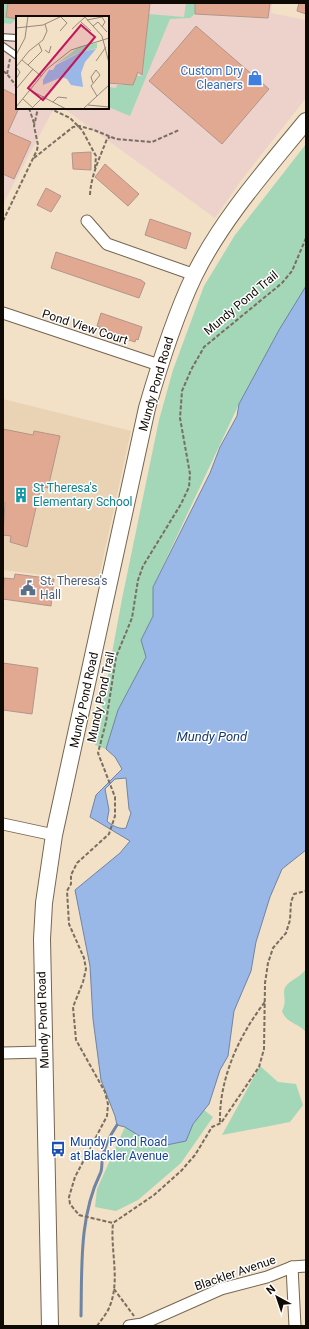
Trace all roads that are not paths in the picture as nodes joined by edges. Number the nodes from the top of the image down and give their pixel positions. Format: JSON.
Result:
{"nodes":[{"id":1,"x":3,"y":37,"type":"edge"},
{"id":2,"x":16,"y":38,"type":"edge"},
{"id":3,"x":3,"y":46,"type":"edge"},
{"id":4,"x":16,"y":55,"type":"edge"},
{"id":5,"x":306,"y":121,"type":"edge"},
{"id":6,"x":87,"y":221,"type":"dead end"},
{"id":7,"x":195,"y":275,"type":"junction"},
{"id":8,"x":3,"y":314,"type":"edge"},
{"id":9,"x":159,"y":365,"type":"junction"},
{"id":10,"x":3,"y":824,"type":"edge"},
{"id":11,"x":54,"y":835,"type":"junction"},
{"id":12,"x":44,"y":1052,"type":"junction"},
{"id":13,"x":3,"y":1053,"type":"edge"},
{"id":14,"x":306,"y":1266,"type":"edge"},
{"id":15,"x":292,"y":1267,"type":"junction"},
{"id":16,"x":142,"y":1325,"type":"edge"},
{"id":17,"x":50,"y":1326,"type":"edge"},
{"id":18,"x":130,"y":1326,"type":"edge"},
{"id":19,"x":295,"y":1326,"type":"edge"}],
"edges":[{"from":1,"to":2,"type":"lane"},
{"from":3,"to":4,"type":"lane"},
{"from":5,"to":7,"type":"street","name":"Mundy Pond Road"},
{"from":6,"to":7,"type":"street"},
{"from":7,"to":9,"type":"street","name":"Mundy Pond Road"},
{"from":8,"to":9,"type":"street","name":"Pond View Court"},
{"from":9,"to":11,"type":"street","name":"Mundy Pond Road"},
{"from":10,"to":11,"type":"street"},
{"from":11,"to":12,"type":"street","name":"Mundy Pond Road"},
{"from":12,"to":13,"type":"street"},
{"from":12,"to":17,"type":"street","name":"Mundy Pond Road"},
{"from":14,"to":15,"type":"street","name":"Blackler Avenue"},
{"from":15,"to":16,"type":"street","name":"Blackler Avenue"},
{"from":15,"to":19,"type":"street"},
{"from":16,"to":18,"type":"street","name":"Blackler Avenue"}]}
